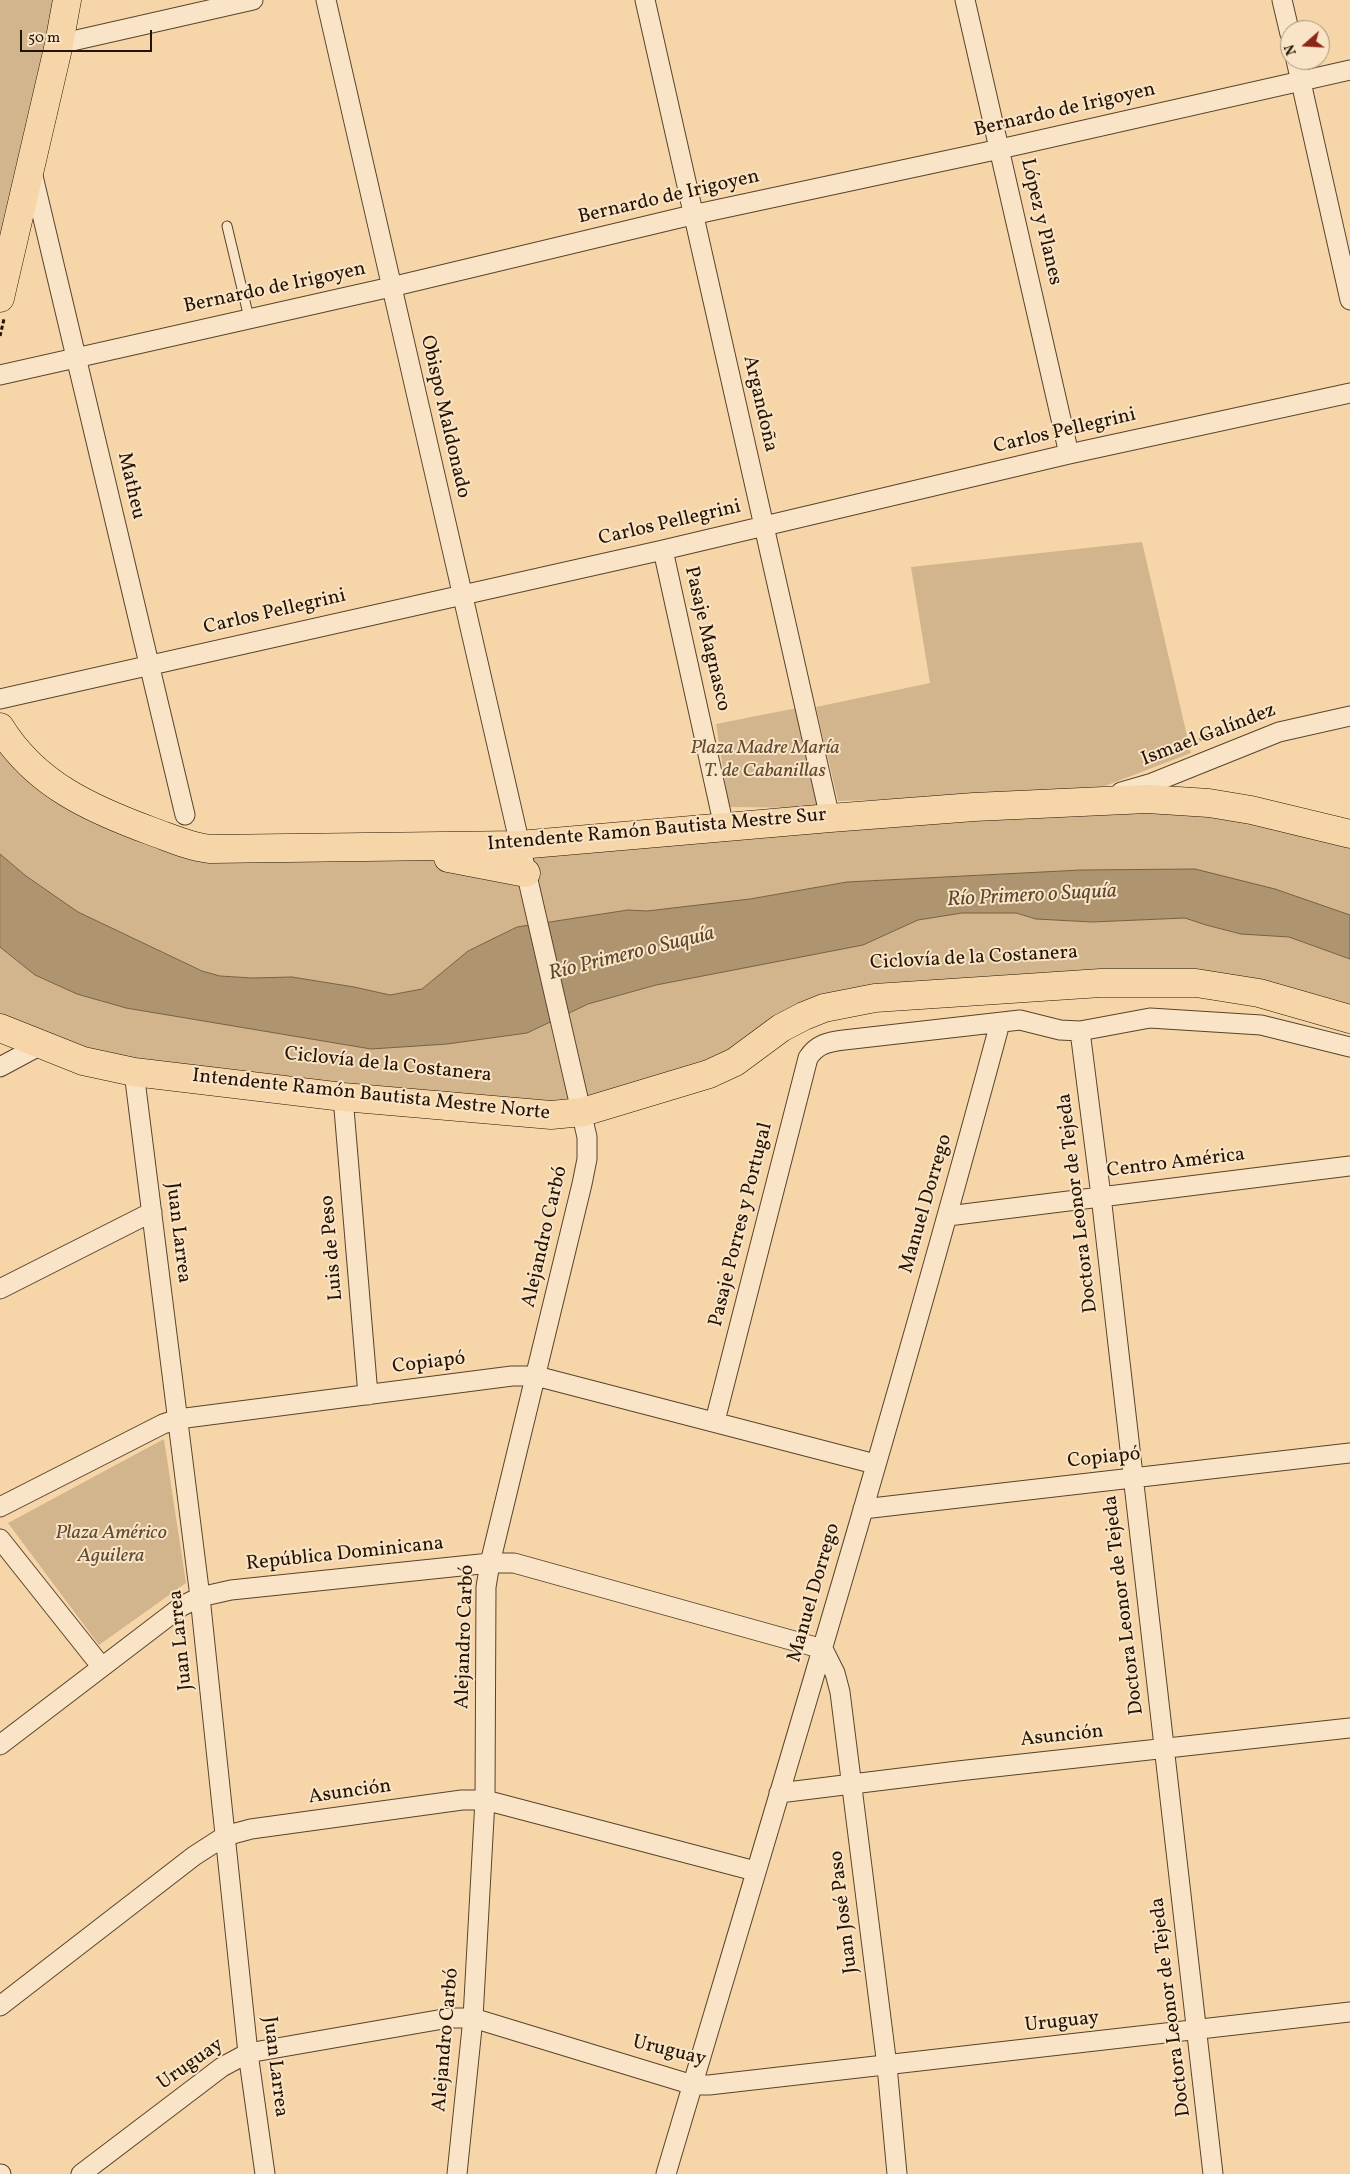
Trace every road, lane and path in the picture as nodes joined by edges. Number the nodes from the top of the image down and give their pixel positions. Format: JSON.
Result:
{"nodes":[{"id":1,"x":66,"y":0,"type":"edge"},
{"id":2,"x":253,"y":0,"type":"edge"},
{"id":3,"x":326,"y":0,"type":"edge"},
{"id":4,"x":645,"y":0,"type":"edge"},
{"id":5,"x":965,"y":0,"type":"edge"},
{"id":6,"x":1282,"y":0,"type":"edge"},
{"id":7,"x":1287,"y":20,"type":"edge"},
{"id":8,"x":59,"y":44,"type":"junction"},
{"id":9,"x":1298,"y":70,"type":"edge"},
{"id":10,"x":1350,"y":70,"type":"edge"},
{"id":11,"x":1301,"y":81,"type":"junction"},
{"id":12,"x":1000,"y":149,"type":"junction"},
{"id":13,"x":31,"y":167,"type":"junction"},
{"id":14,"x":692,"y":215,"type":"junction"},
{"id":15,"x":227,"y":226,"type":"dead end"},
{"id":16,"x":391,"y":287,"type":"junction"},
{"id":17,"x":0,"y":298,"type":"edge"},
{"id":18,"x":1350,"y":300,"type":"edge"},
{"id":19,"x":249,"y":318,"type":"junction"},
{"id":20,"x":76,"y":356,"type":"junction"},
{"id":21,"x":0,"y":375,"type":"edge"},
{"id":22,"x":1350,"y":393,"type":"edge"},
{"id":23,"x":1069,"y":454,"type":"junction"},
{"id":24,"x":763,"y":525,"type":"junction"},
{"id":25,"x":663,"y":550,"type":"junction"},
{"id":26,"x":462,"y":594,"type":"junction"},
{"id":27,"x":150,"y":664,"type":"junction"},
{"id":28,"x":0,"y":699,"type":"edge"},
{"id":29,"x":1350,"y":716,"type":"edge"},
{"id":30,"x":0,"y":727,"type":"edge"},
{"id":31,"x":1086,"y":801,"type":"junction"},
{"id":32,"x":184,"y":815,"type":"dead end"},
{"id":33,"x":830,"y":818,"type":"junction"},
{"id":34,"x":724,"y":827,"type":"junction"},
{"id":35,"x":1350,"y":834,"type":"edge"},
{"id":36,"x":519,"y":845,"type":"junction"},
{"id":37,"x":398,"y":848,"type":"junction"},
{"id":38,"x":528,"y":884,"type":"junction"},
{"id":39,"x":1350,"y":1019,"type":"edge"},
{"id":40,"x":1000,"y":1023,"type":"junction"},
{"id":41,"x":0,"y":1028,"type":"edge"},
{"id":42,"x":1080,"y":1031,"type":"junction"},
{"id":43,"x":41,"y":1045,"type":"junction"},
{"id":44,"x":1350,"y":1047,"type":"edge"},
{"id":45,"x":0,"y":1068,"type":"edge"},
{"id":46,"x":134,"y":1072,"type":"junction"},
{"id":47,"x":343,"y":1097,"type":"junction"},
{"id":48,"x":583,"y":1112,"type":"junction"},
{"id":49,"x":1350,"y":1166,"type":"edge"},
{"id":50,"x":1101,"y":1196,"type":"junction"},
{"id":51,"x":152,"y":1212,"type":"junction"},
{"id":52,"x":948,"y":1216,"type":"junction"},
{"id":53,"x":0,"y":1289,"type":"edge"},
{"id":54,"x":536,"y":1376,"type":"junction"},
{"id":55,"x":368,"y":1395,"type":"junction"},
{"id":56,"x":178,"y":1420,"type":"junction"},
{"id":57,"x":715,"y":1421,"type":"junction"},
{"id":58,"x":1350,"y":1453,"type":"edge"},
{"id":59,"x":875,"y":1464,"type":"junction"},
{"id":60,"x":1134,"y":1478,"type":"junction"},
{"id":61,"x":0,"y":1507,"type":"edge"},
{"id":62,"x":863,"y":1509,"type":"junction"},
{"id":63,"x":0,"y":1540,"type":"edge"},
{"id":64,"x":490,"y":1563,"type":"junction"},
{"id":65,"x":200,"y":1597,"type":"junction"},
{"id":66,"x":823,"y":1649,"type":"junction"},
{"id":67,"x":101,"y":1666,"type":"junction"},
{"id":68,"x":1350,"y":1728,"type":"edge"},
{"id":69,"x":0,"y":1745,"type":"edge"},
{"id":70,"x":1164,"y":1748,"type":"junction"},
{"id":71,"x":852,"y":1784,"type":"junction"},
{"id":72,"x":779,"y":1793,"type":"junction"},
{"id":73,"x":485,"y":1800,"type":"junction"},
{"id":74,"x":225,"y":1836,"type":"junction"},
{"id":75,"x":755,"y":1871,"type":"junction"},
{"id":76,"x":0,"y":2006,"type":"edge"},
{"id":77,"x":1350,"y":2012,"type":"edge"},
{"id":78,"x":473,"y":2018,"type":"junction"},
{"id":79,"x":1197,"y":2030,"type":"junction"},
{"id":80,"x":248,"y":2053,"type":"junction"},
{"id":81,"x":886,"y":2066,"type":"junction"},
{"id":82,"x":693,"y":2085,"type":"junction"},
{"id":83,"x":81,"y":2174,"type":"edge"},
{"id":84,"x":265,"y":2174,"type":"edge"},
{"id":85,"x":458,"y":2174,"type":"edge"},
{"id":86,"x":666,"y":2174,"type":"edge"},
{"id":87,"x":898,"y":2174,"type":"edge"},
{"id":88,"x":1214,"y":2174,"type":"edge"}],
"edges":[{"from":1,"to":8,"type":"main road"},
{"from":2,"to":8,"type":"street"},
{"from":3,"to":16,"type":"street","name":"Obispo Maldonado"},
{"from":4,"to":14,"type":"street","name":"Argandoña"},
{"from":5,"to":12,"type":"street","name":"López y Planes"},
{"from":6,"to":7,"type":"street"},
{"from":8,"to":13,"type":"main road"},
{"from":9,"to":11,"type":"street"},
{"from":10,"to":11,"type":"street","name":"Bernardo de Irigoyen"},
{"from":11,"to":12,"type":"street","name":"Bernardo de Irigoyen"},
{"from":11,"to":18,"type":"street"},
{"from":12,"to":14,"type":"street","name":"Bernardo de Irigoyen"},
{"from":12,"to":23,"type":"street","name":"López y Planes"},
{"from":13,"to":17,"type":"main road"},
{"from":13,"to":20,"type":"street","name":"Matheu"},
{"from":14,"to":16,"type":"street","name":"Bernardo de Irigoyen"},
{"from":14,"to":24,"type":"street","name":"Argandoña"},
{"from":15,"to":19,"type":"lane"},
{"from":16,"to":19,"type":"street","name":"Bernardo de Irigoyen"},
{"from":16,"to":26,"type":"street","name":"Obispo Maldonado"},
{"from":19,"to":20,"type":"street","name":"Bernardo de Irigoyen"},
{"from":20,"to":21,"type":"street","name":"Bernardo de Irigoyen"},
{"from":20,"to":27,"type":"street","name":"Matheu"},
{"from":22,"to":23,"type":"street","name":"Carlos Pellegrini"},
{"from":23,"to":24,"type":"street","name":"Carlos Pellegrini"},
{"from":24,"to":25,"type":"street","name":"Carlos Pellegrini"},
{"from":24,"to":33,"type":"street","name":"Argandoña"},
{"from":25,"to":26,"type":"street","name":"Carlos Pellegrini"},
{"from":25,"to":34,"type":"street","name":"Pasaje Magnasco"},
{"from":26,"to":27,"type":"street","name":"Carlos Pellegrini"},
{"from":26,"to":36,"type":"street","name":"Obispo Maldonado"},
{"from":27,"to":28,"type":"street","name":"Carlos Pellegrini"},
{"from":27,"to":32,"type":"street","name":"Matheu"},
{"from":29,"to":31,"type":"street","name":"Ismael Galíndez"},
{"from":30,"to":37,"type":"main road","name":"Intendente Ramón Bautista Mestre Sur"},
{"from":31,"to":33,"type":"main road","name":"Intendente Ramón Bautista Mestre Sur"},
{"from":31,"to":35,"type":"main road","name":"Intendente Ramón Bautista Mestre Sur"},
{"from":33,"to":34,"type":"main road","name":"Intendente Ramón Bautista Mestre Sur"},
{"from":34,"to":36,"type":"main road","name":"Intendente Ramón Bautista Mestre Sur"},
{"from":36,"to":37,"type":"main road","name":"Intendente Ramón Bautista Mestre Sur"},
{"from":36,"to":38,"type":"street","name":"Obispo Maldonado"},
{"from":37,"to":38,"type":"main road"},
{"from":38,"to":48,"type":"street","name":"Alejandro Carbó"},
{"from":39,"to":48,"type":"main road","name":"Intendente Ramón Bautista Mestre Norte"},
{"from":40,"to":42,"type":"street"},
{"from":40,"to":52,"type":"street","name":"Manuel Dorrego"},
{"from":40,"to":57,"type":"street","name":"Pasaje Porres y Portugal"},
{"from":41,"to":43,"type":"main road","name":"Intendente Ramón Bautista Mestre Norte"},
{"from":42,"to":44,"type":"street"},
{"from":42,"to":50,"type":"street","name":"Doctora Leonor de Tejeda"},
{"from":43,"to":45,"type":"street"},
{"from":43,"to":46,"type":"main road","name":"Intendente Ramón Bautista Mestre Norte"},
{"from":46,"to":47,"type":"main road","name":"Intendente Ramón Bautista Mestre Norte"},
{"from":46,"to":51,"type":"street","name":"Juan Larrea"},
{"from":47,"to":48,"type":"main road","name":"Intendente Ramón Bautista Mestre Norte"},
{"from":47,"to":55,"type":"street","name":"Luis de Peso"},
{"from":48,"to":54,"type":"street","name":"Alejandro Carbó"},
{"from":49,"to":50,"type":"street","name":"Centro América"},
{"from":50,"to":52,"type":"street","name":"Centro América"},
{"from":50,"to":60,"type":"street","name":"Doctora Leonor de Tejeda"},
{"from":51,"to":53,"type":"street"},
{"from":51,"to":56,"type":"street","name":"Juan Larrea"},
{"from":52,"to":59,"type":"street","name":"Manuel Dorrego"},
{"from":54,"to":55,"type":"street","name":"Copiapó"},
{"from":54,"to":57,"type":"street","name":"Copiapó"},
{"from":54,"to":64,"type":"street","name":"Alejandro Carbó"},
{"from":55,"to":56,"type":"street","name":"Copiapó"},
{"from":56,"to":61,"type":"street","name":"Copiapó"},
{"from":56,"to":65,"type":"street","name":"Juan Larrea"},
{"from":57,"to":59,"type":"street","name":"Copiapó"},
{"from":58,"to":60,"type":"street","name":"Copiapó"},
{"from":59,"to":62,"type":"street","name":"Manuel Dorrego"},
{"from":60,"to":62,"type":"street","name":"Copiapó"},
{"from":60,"to":70,"type":"street","name":"Doctora Leonor de Tejeda"},
{"from":62,"to":66,"type":"street","name":"Manuel Dorrego"},
{"from":63,"to":67,"type":"street"},
{"from":64,"to":65,"type":"street","name":"República Dominicana"},
{"from":64,"to":66,"type":"street","name":"República Dominicana"},
{"from":64,"to":73,"type":"street","name":"Alejandro Carbó"},
{"from":65,"to":67,"type":"street","name":"República Dominicana"},
{"from":65,"to":74,"type":"street","name":"Juan Larrea"},
{"from":66,"to":71,"type":"street","name":"Juan José Paso"},
{"from":66,"to":72,"type":"street","name":"Manuel Dorrego"},
{"from":67,"to":69,"type":"street","name":"República Dominicana"},
{"from":68,"to":70,"type":"street","name":"Asunción"},
{"from":70,"to":71,"type":"street","name":"Asunción"},
{"from":70,"to":79,"type":"street","name":"Doctora Leonor de Tejeda"},
{"from":71,"to":72,"type":"street","name":"Asunción"},
{"from":71,"to":81,"type":"street","name":"Juan José Paso"},
{"from":72,"to":75,"type":"street","name":"Manuel Dorrego"},
{"from":73,"to":74,"type":"street","name":"Asunción"},
{"from":73,"to":75,"type":"street","name":"Asunción"},
{"from":73,"to":78,"type":"street","name":"Alejandro Carbó"},
{"from":74,"to":76,"type":"street","name":"Asunción"},
{"from":74,"to":80,"type":"street","name":"Juan Larrea"},
{"from":75,"to":82,"type":"street","name":"Manuel Dorrego"},
{"from":77,"to":79,"type":"street","name":"Uruguay"},
{"from":78,"to":80,"type":"street","name":"Uruguay"},
{"from":78,"to":82,"type":"street","name":"Uruguay"},
{"from":78,"to":85,"type":"street","name":"Alejandro Carbó"},
{"from":79,"to":81,"type":"street","name":"Uruguay"},
{"from":79,"to":88,"type":"street","name":"Doctora Leonor de Tejeda"},
{"from":80,"to":83,"type":"street","name":"Uruguay"},
{"from":80,"to":84,"type":"street","name":"Juan Larrea"},
{"from":81,"to":82,"type":"street","name":"Uruguay"},
{"from":81,"to":87,"type":"street","name":"Juan José Paso"},
{"from":82,"to":86,"type":"street","name":"Manuel Dorrego"}]}
